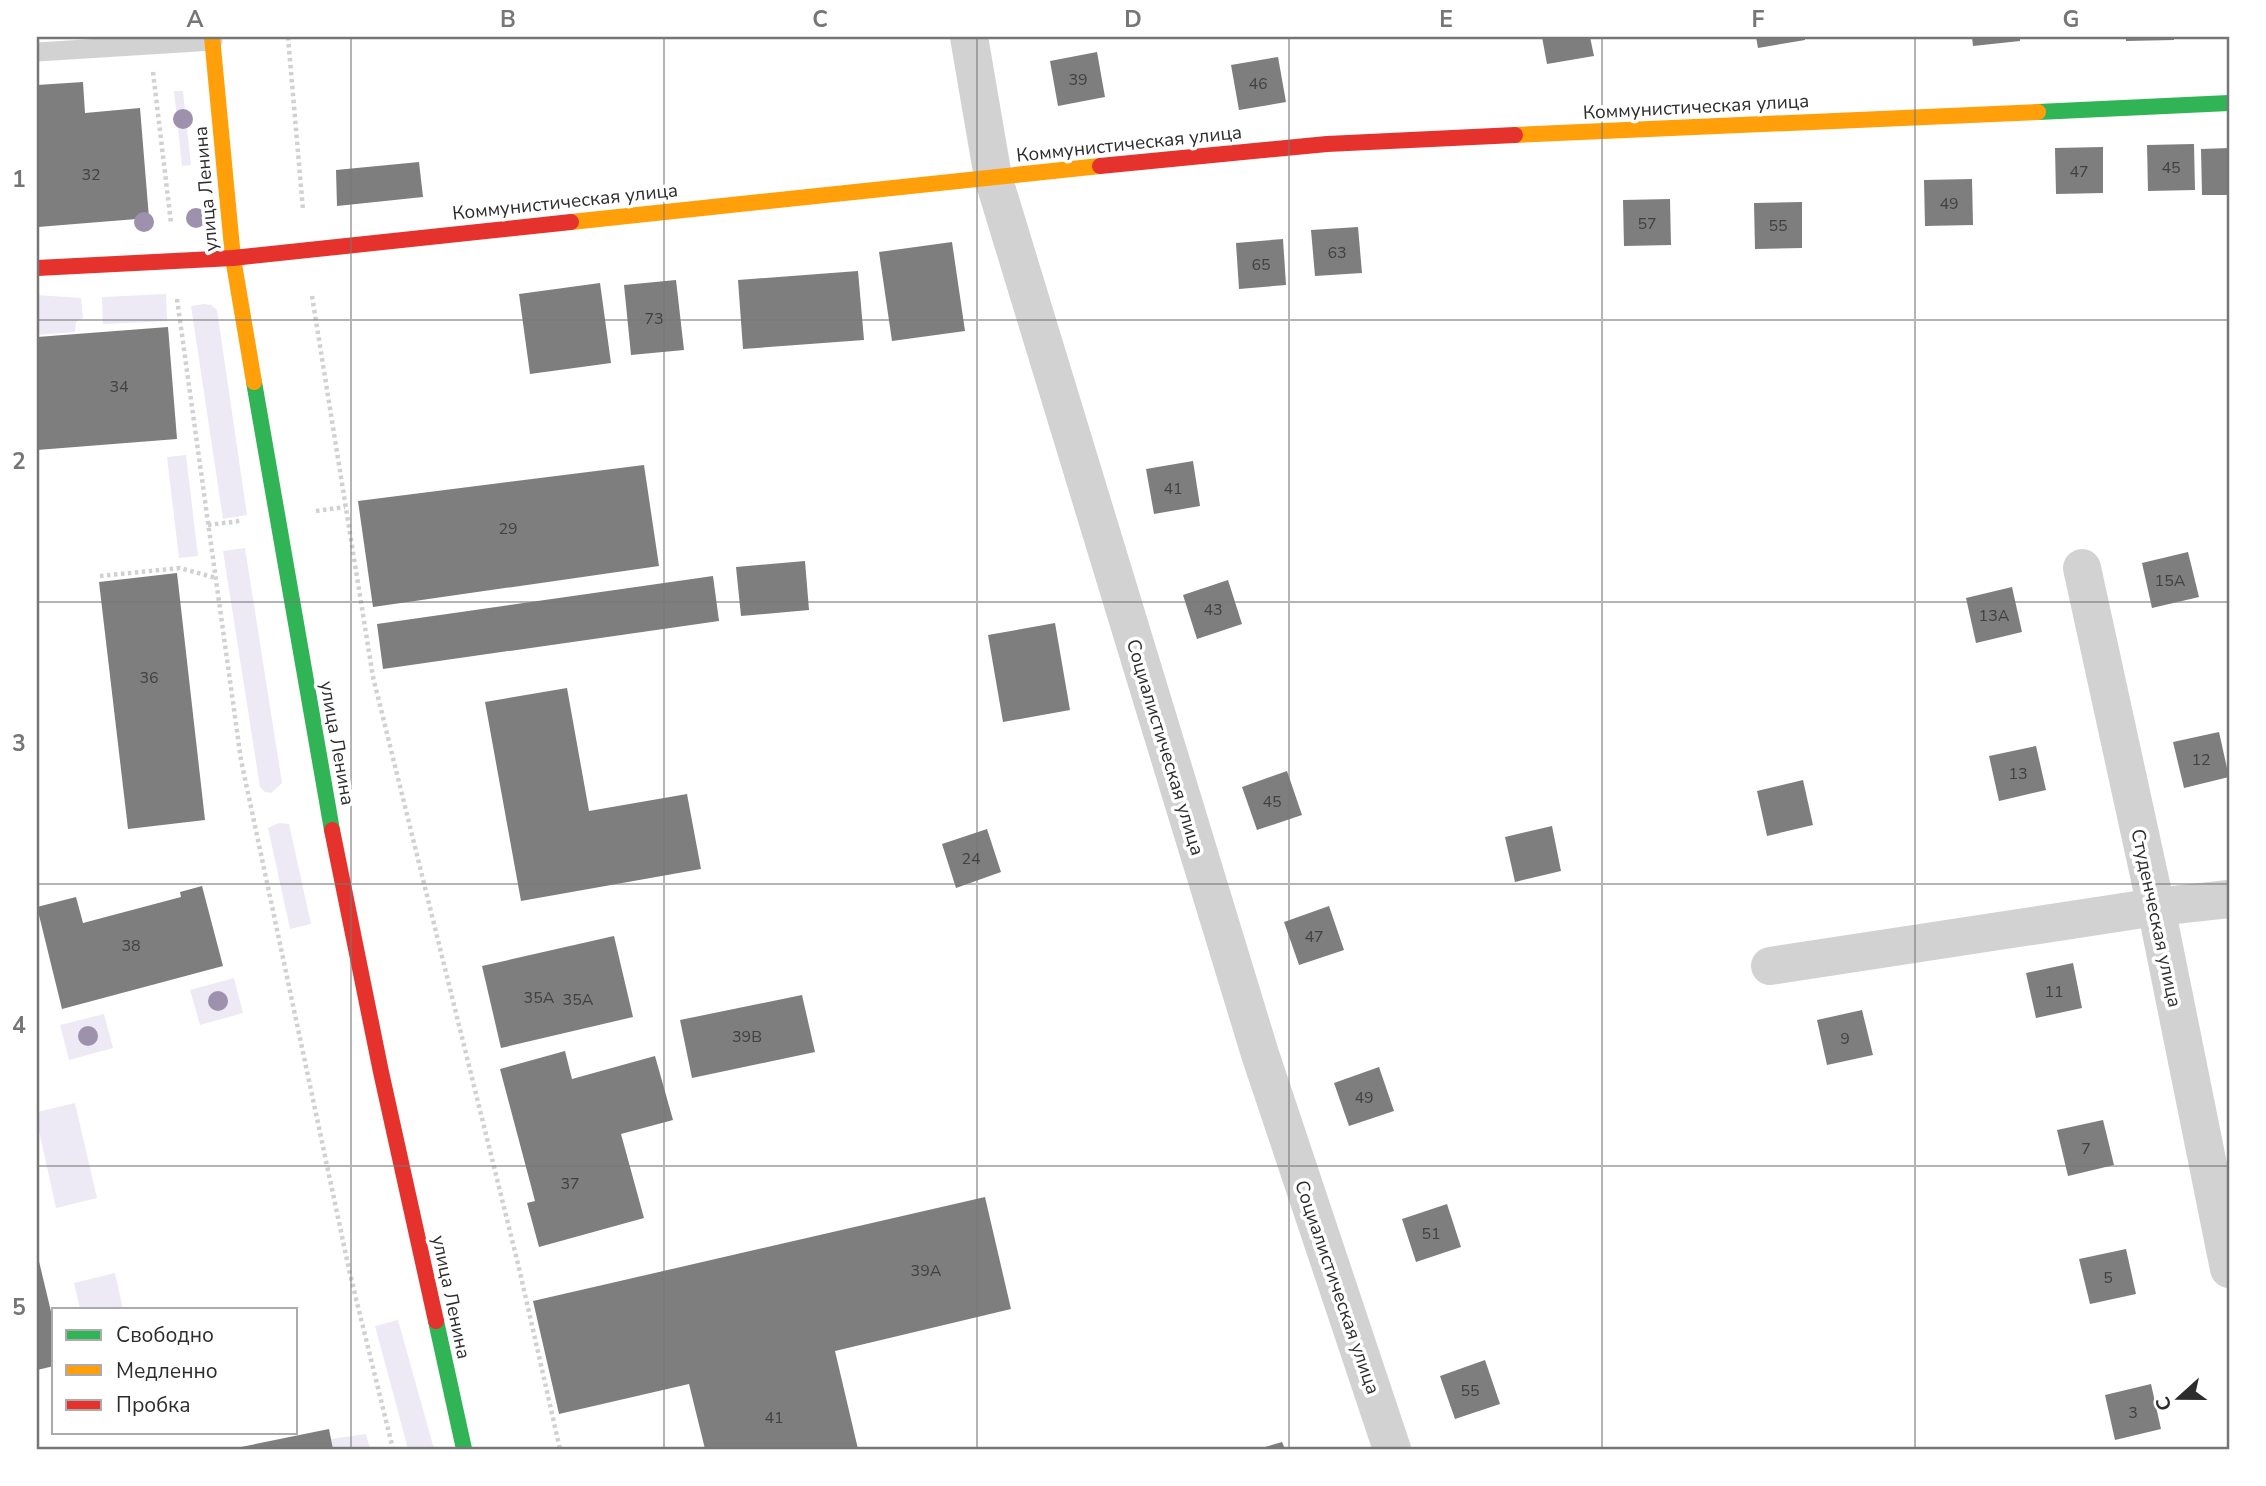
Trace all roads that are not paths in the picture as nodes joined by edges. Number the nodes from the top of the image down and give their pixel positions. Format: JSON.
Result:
{"nodes":[{"id":1,"x":969,"y":37,"type":"edge"},
{"id":2,"x":213,"y":39,"type":"edge"},
{"id":3,"x":37,"y":52,"type":"edge"},
{"id":4,"x":2229,"y":103,"type":"edge"},
{"id":5,"x":993,"y":177,"type":"junction"},
{"id":6,"x":233,"y":258,"type":"junction"},
{"id":7,"x":37,"y":268,"type":"edge"},
{"id":8,"x":2082,"y":568,"type":"dead end"},
{"id":9,"x":2229,"y":899,"type":"edge"},
{"id":10,"x":2156,"y":907,"type":"junction"},
{"id":11,"x":1770,"y":966,"type":"dead end"},
{"id":12,"x":2229,"y":1269,"type":"edge"},
{"id":13,"x":464,"y":1449,"type":"edge"},
{"id":14,"x":1392,"y":1449,"type":"edge"}],
"edges":[{"from":1,"to":5,"type":"street","name":"Социалистическая улица"},
{"from":2,"to":3,"type":"lane"},
{"from":2,"to":6,"type":"street","name":"улица Ленина"},
{"from":4,"to":5,"type":"street","name":"Коммунистическая улица"},
{"from":5,"to":6,"type":"street","name":"Коммунистическая улица"},
{"from":5,"to":14,"type":"street","name":"Социалистическая улица"},
{"from":6,"to":7,"type":"street","name":"Коммунистическая улица"},
{"from":6,"to":13,"type":"street","name":"улица Ленина"},
{"from":8,"to":10,"type":"street","name":"Студенческая улица"},
{"from":9,"to":10,"type":"street"},
{"from":10,"to":11,"type":"street"},
{"from":10,"to":12,"type":"street","name":"Студенческая улица"}]}
